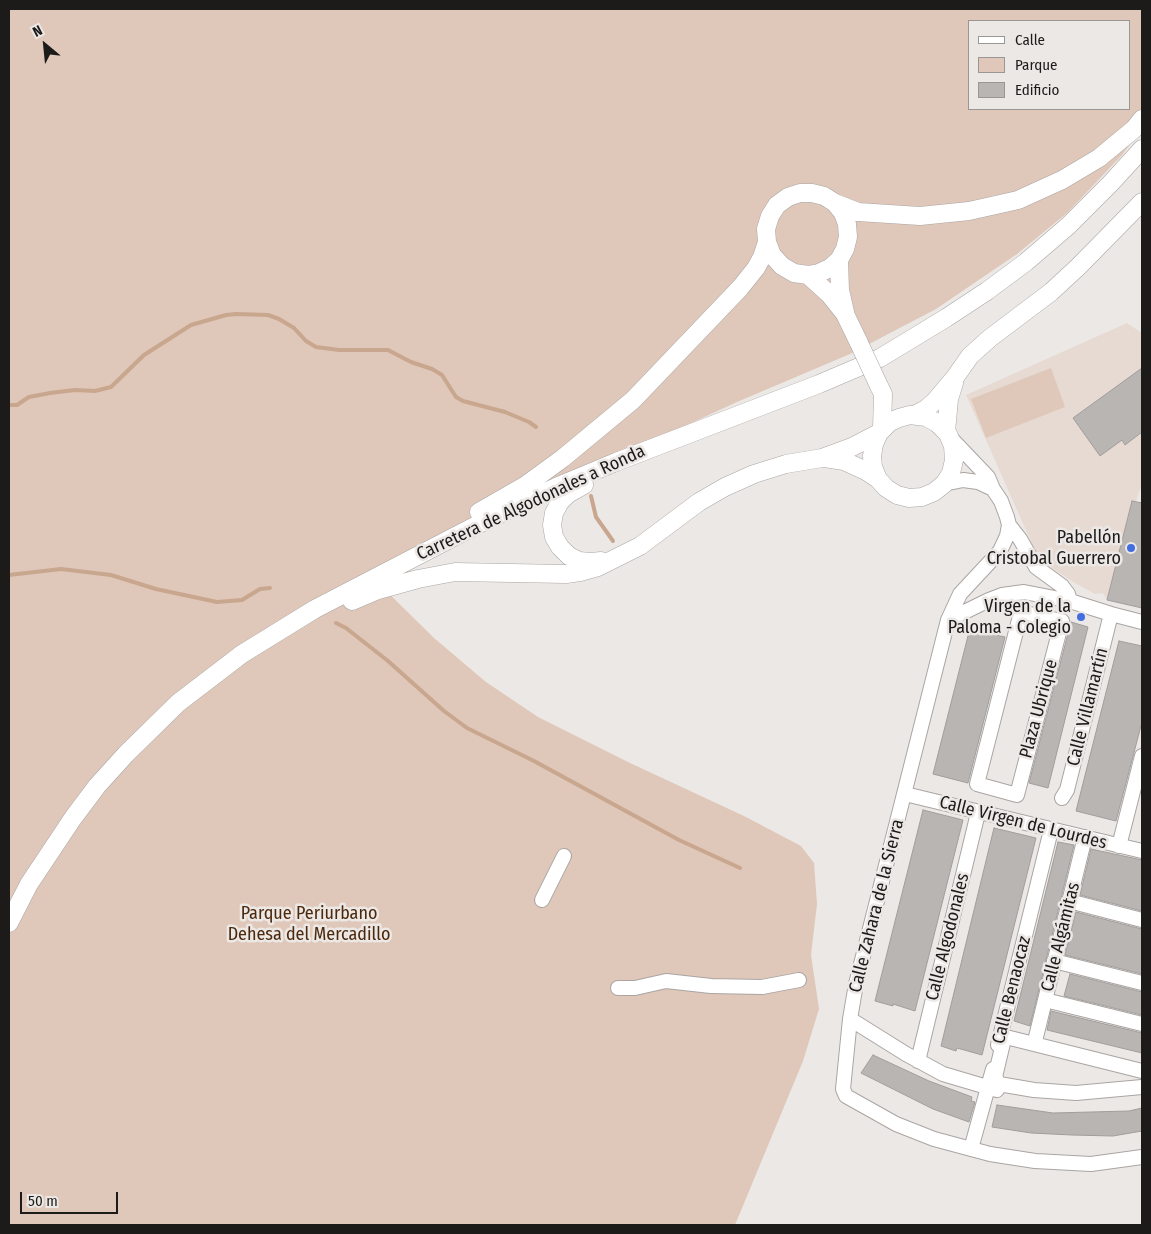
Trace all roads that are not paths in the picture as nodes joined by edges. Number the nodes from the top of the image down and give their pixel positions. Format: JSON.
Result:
{"nodes":[{"id":1,"x":1142,"y":119,"type":"edge"},
{"id":2,"x":1142,"y":149,"type":"edge"},
{"id":3,"x":1142,"y":202,"type":"edge"},
{"id":4,"x":835,"y":203,"type":"junction"},
{"id":5,"x":767,"y":242,"type":"junction"},
{"id":6,"x":839,"y":260,"type":"junction"},
{"id":7,"x":808,"y":275,"type":"junction"},
{"id":8,"x":845,"y":314,"type":"junction"},
{"id":9,"x":956,"y":376,"type":"junction"},
{"id":10,"x":881,"y":390,"type":"junction"},
{"id":11,"x":912,"y":415,"type":"junction"},
{"id":12,"x":881,"y":431,"type":"junction"},
{"id":13,"x":947,"y":433,"type":"junction"},
{"id":14,"x":822,"y":458,"type":"junction"},
{"id":15,"x":616,"y":462,"type":"junction"},
{"id":16,"x":878,"y":479,"type":"junction"},
{"id":17,"x":944,"y":484,"type":"junction"},
{"id":18,"x":992,"y":489,"type":"junction"},
{"id":19,"x":1009,"y":525,"type":"junction"},
{"id":20,"x":425,"y":551,"type":"junction"},
{"id":21,"x":611,"y":560,"type":"junction"},
{"id":22,"x":1070,"y":602,"type":"junction"},
{"id":23,"x":315,"y":609,"type":"junction"},
{"id":24,"x":1111,"y":614,"type":"junction"},
{"id":25,"x":948,"y":620,"type":"junction"},
{"id":26,"x":1142,"y":622,"type":"edge"},
{"id":27,"x":1142,"y":756,"type":"edge"},
{"id":28,"x":977,"y":784,"type":"joint"},
{"id":29,"x":905,"y":794,"type":"junction"},
{"id":30,"x":1062,"y":798,"type":"dead end"},
{"id":31,"x":978,"y":812,"type":"junction"},
{"id":32,"x":1051,"y":830,"type":"junction"},
{"id":33,"x":1086,"y":837,"type":"junction"},
{"id":34,"x":1120,"y":846,"type":"junction"},
{"id":35,"x":1142,"y":851,"type":"edge"},
{"id":36,"x":564,"y":856,"type":"dead end"},
{"id":37,"x":542,"y":900,"type":"dead end"},
{"id":38,"x":1069,"y":902,"type":"junction"},
{"id":39,"x":1142,"y":920,"type":"edge"},
{"id":40,"x":9,"y":923,"type":"edge"},
{"id":41,"x":1054,"y":961,"type":"junction"},
{"id":42,"x":799,"y":980,"type":"dead end"},
{"id":43,"x":1142,"y":983,"type":"edge"},
{"id":44,"x":618,"y":988,"type":"dead end"},
{"id":45,"x":1045,"y":1000,"type":"junction"},
{"id":46,"x":850,"y":1019,"type":"junction"},
{"id":47,"x":1142,"y":1024,"type":"edge"},
{"id":48,"x":1002,"y":1031,"type":"junction"},
{"id":49,"x":1036,"y":1037,"type":"junction"},
{"id":50,"x":918,"y":1061,"type":"junction"},
{"id":51,"x":1142,"y":1065,"type":"edge"},
{"id":52,"x":1142,"y":1071,"type":"edge"},
{"id":53,"x":988,"y":1088,"type":"junction"},
{"id":54,"x":1142,"y":1088,"type":"edge"},
{"id":55,"x":1142,"y":1094,"type":"edge"},
{"id":56,"x":971,"y":1149,"type":"junction"},
{"id":57,"x":1142,"y":1157,"type":"edge"}],
"edges":[{"from":1,"to":4,"type":"main road"},
{"from":2,"to":15,"type":"main road","name":"Carretera de Algodonales a Ronda"},
{"from":3,"to":9,"type":"main road"},
{"from":4,"to":5,"type":"main road"},
{"from":4,"to":6,"type":"main road"},
{"from":5,"to":7,"type":"main road"},
{"from":5,"to":20,"type":"main road"},
{"from":6,"to":7,"type":"main road"},
{"from":6,"to":8,"type":"main road"},
{"from":7,"to":8,"type":"main road"},
{"from":8,"to":10,"type":"main road","bridge":true},
{"from":9,"to":11,"type":"main road"},
{"from":9,"to":13,"type":"main road"},
{"from":10,"to":11,"type":"main road"},
{"from":10,"to":12,"type":"main road"},
{"from":11,"to":12,"type":"main road"},
{"from":11,"to":13,"type":"main road"},
{"from":12,"to":14,"type":"main road"},
{"from":12,"to":16,"type":"main road"},
{"from":13,"to":17,"type":"main road"},
{"from":13,"to":18,"type":"street"},
{"from":14,"to":16,"type":"main road"},
{"from":14,"to":21,"type":"main road"},
{"from":15,"to":20,"type":"main road","name":"Carretera de Algodonales a Ronda"},
{"from":15,"to":21,"type":"main road"},
{"from":16,"to":17,"type":"main road"},
{"from":17,"to":18,"type":"street"},
{"from":18,"to":19,"type":"street"},
{"from":19,"to":22,"type":"street"},
{"from":19,"to":25,"type":"street","name":"Calle Zahara de la Sierra"},
{"from":20,"to":23,"type":"main road","name":"Carretera de Algodonales a Ronda"},
{"from":21,"to":23,"type":"main road"},
{"from":22,"to":24,"type":"street"},
{"from":22,"to":25,"type":"street"},
{"from":23,"to":40,"type":"main road","name":"Carretera de Algodonales a Ronda"},
{"from":24,"to":26,"type":"street"},
{"from":24,"to":30,"type":"street","name":"Calle Villamartín"},
{"from":25,"to":29,"type":"street","name":"Calle Zahara de la Sierra"},
{"from":27,"to":34,"type":"street"},
{"from":28,"to":28,"type":"street","name":"Plaza Ubrique"},
{"from":29,"to":31,"type":"street","name":"Calle Virgen de Lourdes"},
{"from":29,"to":46,"type":"street","name":"Calle Zahara de la Sierra"},
{"from":31,"to":32,"type":"street","name":"Calle Virgen de Lourdes"},
{"from":31,"to":50,"type":"street","name":"Calle Algodonales"},
{"from":32,"to":33,"type":"street","name":"Calle Virgen de Lourdes"},
{"from":32,"to":48,"type":"street","name":"Calle Benaocaz"},
{"from":33,"to":34,"type":"street","name":"Calle Virgen de Lourdes"},
{"from":33,"to":38,"type":"street","name":"Calle Algámitas"},
{"from":34,"to":35,"type":"street","name":"Calle Virgen de Lourdes"},
{"from":36,"to":37,"type":"street"},
{"from":38,"to":39,"type":"street"},
{"from":38,"to":41,"type":"street","name":"Calle Algámitas"},
{"from":41,"to":43,"type":"street"},
{"from":41,"to":45,"type":"street","name":"Calle Algámitas"},
{"from":42,"to":44,"type":"street"},
{"from":45,"to":47,"type":"street"},
{"from":45,"to":49,"type":"street","name":"Calle Algámitas"},
{"from":46,"to":50,"type":"street"},
{"from":46,"to":56,"type":"street","name":"Calle Zahara de la Sierra"},
{"from":48,"to":49,"type":"street"},
{"from":48,"to":53,"type":"street","name":"Calle Benaocaz"},
{"from":49,"to":51,"type":"street"},
{"from":50,"to":53,"type":"street"},
{"from":52,"to":54,"type":"street"},
{"from":53,"to":55,"type":"street"},
{"from":53,"to":56,"type":"street","name":"Calle Benaocaz"},
{"from":56,"to":57,"type":"street","name":"Calle Zahara de la Sierra"}]}
